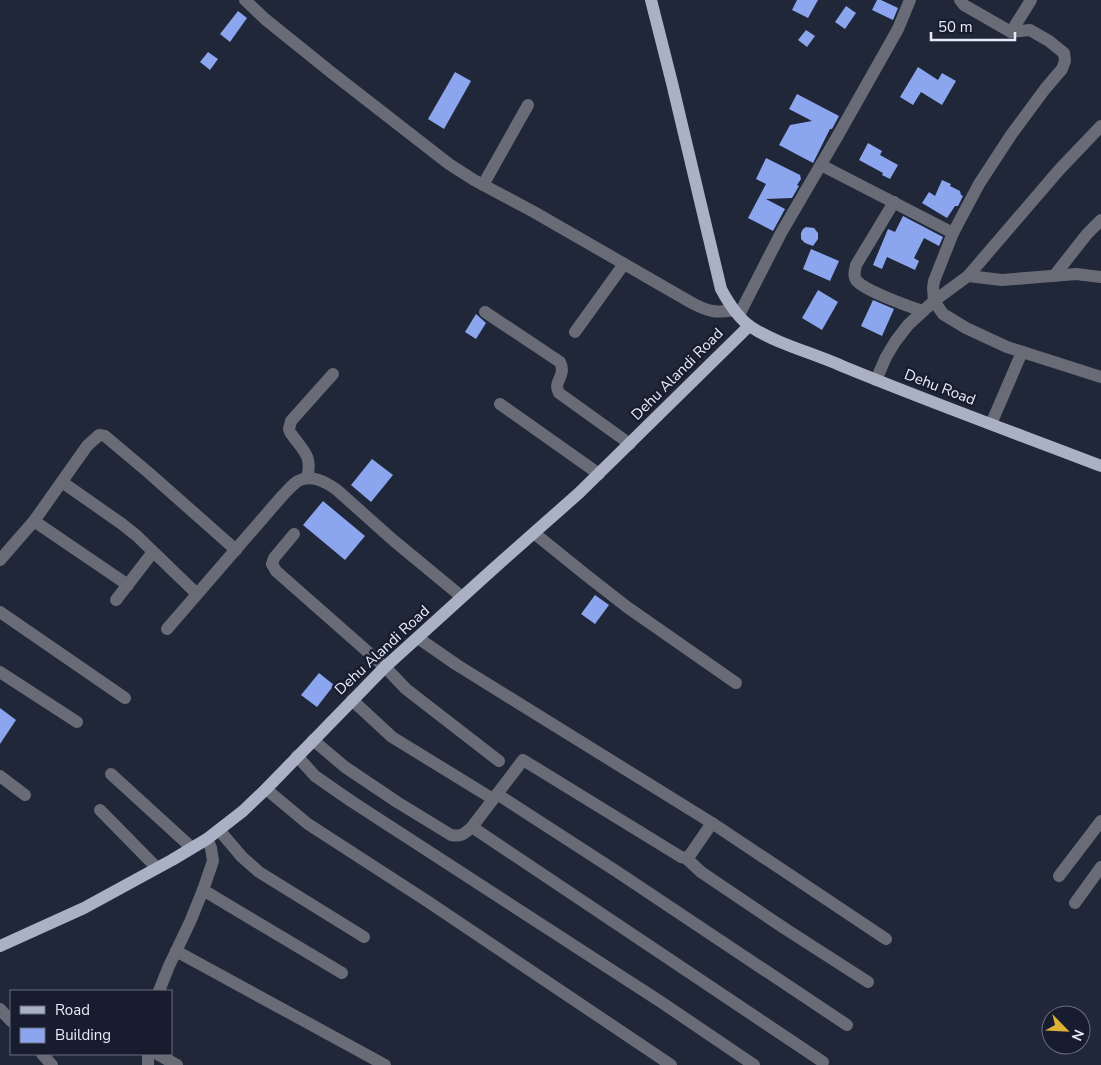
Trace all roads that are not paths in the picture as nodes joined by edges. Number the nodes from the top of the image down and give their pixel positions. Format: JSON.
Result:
{"nodes":[{"id":1,"x":245,"y":0,"type":"edge"},
{"id":2,"x":652,"y":0,"type":"edge"},
{"id":3,"x":910,"y":0,"type":"edge"},
{"id":4,"x":960,"y":0,"type":"edge"},
{"id":5,"x":1030,"y":0,"type":"edge"},
{"id":6,"x":1011,"y":32,"type":"junction"},
{"id":7,"x":528,"y":105,"type":"dead end"},
{"id":8,"x":1101,"y":126,"type":"edge"},
{"id":9,"x":821,"y":165,"type":"junction"},
{"id":10,"x":483,"y":185,"type":"junction"},
{"id":11,"x":894,"y":202,"type":"junction"},
{"id":12,"x":1101,"y":220,"type":"edge"},
{"id":13,"x":953,"y":233,"type":"junction"},
{"id":14,"x":624,"y":264,"type":"junction"},
{"id":15,"x":968,"y":276,"type":"junction"},
{"id":16,"x":1054,"y":276,"type":"junction"},
{"id":17,"x":1101,"y":277,"type":"edge"},
{"id":18,"x":934,"y":301,"type":"junction"},
{"id":19,"x":923,"y":311,"type":"junction"},
{"id":20,"x":486,"y":312,"type":"dead end"},
{"id":21,"x":737,"y":313,"type":"junction"},
{"id":22,"x":749,"y":326,"type":"junction"},
{"id":23,"x":575,"y":332,"type":"dead end"},
{"id":24,"x":1022,"y":352,"type":"junction"},
{"id":25,"x":333,"y":374,"type":"dead end"},
{"id":26,"x":1101,"y":376,"type":"edge"},
{"id":27,"x":876,"y":380,"type":"junction"},
{"id":28,"x":500,"y":404,"type":"dead end"},
{"id":29,"x":991,"y":424,"type":"junction"},
{"id":30,"x":630,"y":444,"type":"junction"},
{"id":31,"x":1101,"y":466,"type":"edge"},
{"id":32,"x":599,"y":474,"type":"junction"},
{"id":33,"x":307,"y":478,"type":"junction"},
{"id":34,"x":62,"y":482,"type":"junction"},
{"id":35,"x":34,"y":521,"type":"junction"},
{"id":36,"x":534,"y":533,"type":"junction"},
{"id":37,"x":294,"y":534,"type":"dead end"},
{"id":38,"x":236,"y":550,"type":"junction"},
{"id":39,"x":153,"y":552,"type":"junction"},
{"id":40,"x":0,"y":560,"type":"edge"},
{"id":41,"x":128,"y":585,"type":"junction"},
{"id":42,"x":197,"y":594,"type":"junction"},
{"id":43,"x":462,"y":597,"type":"junction"},
{"id":44,"x":116,"y":600,"type":"dead end"},
{"id":45,"x":0,"y":612,"type":"edge"},
{"id":46,"x":167,"y":629,"type":"dead end"},
{"id":47,"x":418,"y":638,"type":"junction"},
{"id":48,"x":385,"y":667,"type":"junction"},
{"id":49,"x":0,"y":672,"type":"edge"},
{"id":50,"x":736,"y":683,"type":"dead end"},
{"id":51,"x":125,"y":698,"type":"dead end"},
{"id":52,"x":352,"y":700,"type":"junction"},
{"id":53,"x":77,"y":722,"type":"dead end"},
{"id":54,"x":313,"y":740,"type":"junction"},
{"id":55,"x":297,"y":756,"type":"junction"},
{"id":56,"x":499,"y":761,"type":"dead end"},
{"id":57,"x":111,"y":774,"type":"dead end"},
{"id":58,"x":0,"y":776,"type":"edge"},
{"id":59,"x":266,"y":789,"type":"junction"},
{"id":60,"x":25,"y":795,"type":"dead end"},
{"id":61,"x":495,"y":797,"type":"junction"},
{"id":62,"x":100,"y":810,"type":"dead end"},
{"id":63,"x":1101,"y":821,"type":"edge"},
{"id":64,"x":712,"y":823,"type":"junction"},
{"id":65,"x":472,"y":827,"type":"junction"},
{"id":66,"x":219,"y":830,"type":"junction"},
{"id":67,"x":207,"y":839,"type":"junction"},
{"id":68,"x":192,"y":848,"type":"junction"},
{"id":69,"x":686,"y":858,"type":"junction"},
{"id":70,"x":1101,"y":867,"type":"edge"},
{"id":71,"x":157,"y":868,"type":"junction"},
{"id":72,"x":1059,"y":876,"type":"dead end"},
{"id":73,"x":203,"y":890,"type":"junction"},
{"id":74,"x":1075,"y":903,"type":"dead end"},
{"id":75,"x":364,"y":937,"type":"dead end"},
{"id":76,"x":886,"y":939,"type":"dead end"},
{"id":77,"x":0,"y":946,"type":"edge"},
{"id":78,"x":176,"y":950,"type":"junction"},
{"id":79,"x":342,"y":973,"type":"dead end"},
{"id":80,"x":868,"y":982,"type":"dead end"},
{"id":81,"x":159,"y":990,"type":"edge"},
{"id":82,"x":0,"y":1009,"type":"edge"},
{"id":83,"x":10,"y":1020,"type":"edge"},
{"id":84,"x":847,"y":1025,"type":"dead end"},
{"id":85,"x":43,"y":1055,"type":"edge"},
{"id":86,"x":159,"y":1055,"type":"edge"},
{"id":87,"x":823,"y":1062,"type":"dead end"},
{"id":88,"x":52,"y":1065,"type":"edge"},
{"id":89,"x":177,"y":1065,"type":"edge"},
{"id":90,"x":385,"y":1065,"type":"edge"},
{"id":91,"x":671,"y":1065,"type":"edge"},
{"id":92,"x":754,"y":1065,"type":"edge"}],
"edges":[{"from":1,"to":10,"type":"street"},
{"from":2,"to":21,"type":"main road","name":"Dehu Road"},
{"from":3,"to":9,"type":"street"},
{"from":4,"to":6,"type":"street"},
{"from":5,"to":6,"type":"street"},
{"from":6,"to":13,"type":"street"},
{"from":7,"to":10,"type":"street"},
{"from":8,"to":15,"type":"street"},
{"from":9,"to":11,"type":"street"},
{"from":9,"to":21,"type":"street"},
{"from":10,"to":14,"type":"street"},
{"from":11,"to":13,"type":"street"},
{"from":11,"to":19,"type":"street"},
{"from":12,"to":16,"type":"street"},
{"from":13,"to":18,"type":"street"},
{"from":14,"to":21,"type":"street"},
{"from":14,"to":23,"type":"street"},
{"from":15,"to":16,"type":"street"},
{"from":15,"to":18,"type":"street"},
{"from":16,"to":17,"type":"street"},
{"from":18,"to":19,"type":"street"},
{"from":18,"to":24,"type":"street"},
{"from":19,"to":27,"type":"street"},
{"from":20,"to":30,"type":"street"},
{"from":21,"to":22,"type":"main road","name":"Dehu Road"},
{"from":22,"to":27,"type":"main road","name":"Dehu Road"},
{"from":22,"to":30,"type":"main road","name":"Dehu Alandi Road"},
{"from":24,"to":26,"type":"street"},
{"from":24,"to":29,"type":"street"},
{"from":25,"to":33,"type":"street"},
{"from":27,"to":29,"type":"main road","name":"Dehu Road"},
{"from":28,"to":32,"type":"street"},
{"from":29,"to":31,"type":"main road","name":"Dehu Road"},
{"from":30,"to":32,"type":"main road","name":"Dehu Alandi Road"},
{"from":32,"to":36,"type":"main road","name":"Dehu Alandi Road"},
{"from":33,"to":38,"type":"street"},
{"from":33,"to":43,"type":"street"},
{"from":34,"to":35,"type":"street"},
{"from":34,"to":38,"type":"street"},
{"from":34,"to":39,"type":"street"},
{"from":35,"to":40,"type":"street"},
{"from":35,"to":41,"type":"street"},
{"from":36,"to":43,"type":"main road","name":"Dehu Alandi Road"},
{"from":36,"to":50,"type":"street"},
{"from":37,"to":48,"type":"street"},
{"from":38,"to":42,"type":"street"},
{"from":39,"to":41,"type":"street"},
{"from":39,"to":42,"type":"street"},
{"from":41,"to":44,"type":"street"},
{"from":42,"to":46,"type":"street"},
{"from":43,"to":47,"type":"main road","name":"Dehu Alandi Road"},
{"from":45,"to":51,"type":"street"},
{"from":47,"to":48,"type":"main road","name":"Dehu Alandi Road"},
{"from":47,"to":64,"type":"street"},
{"from":48,"to":52,"type":"main road","name":"Dehu Alandi Road"},
{"from":48,"to":56,"type":"street"},
{"from":49,"to":53,"type":"street"},
{"from":52,"to":54,"type":"main road","name":"Dehu Alandi Road"},
{"from":52,"to":61,"type":"street"},
{"from":54,"to":55,"type":"main road","name":"Dehu Alandi Road"},
{"from":54,"to":65,"type":"street"},
{"from":55,"to":59,"type":"main road","name":"Dehu Alandi Road"},
{"from":55,"to":92,"type":"street"},
{"from":57,"to":68,"type":"street"},
{"from":58,"to":60,"type":"street"},
{"from":59,"to":66,"type":"main road","name":"Dehu Alandi Road"},
{"from":59,"to":91,"type":"street"},
{"from":61,"to":65,"type":"street"},
{"from":61,"to":69,"type":"street"},
{"from":61,"to":84,"type":"street"},
{"from":62,"to":71,"type":"street"},
{"from":63,"to":72,"type":"street"},
{"from":64,"to":69,"type":"street"},
{"from":64,"to":76,"type":"street"},
{"from":65,"to":87,"type":"street"},
{"from":66,"to":67,"type":"main road","name":"Dehu Alandi Road"},
{"from":66,"to":75,"type":"street"},
{"from":67,"to":68,"type":"main road","name":"Dehu Alandi Road"},
{"from":67,"to":73,"type":"street"},
{"from":68,"to":71,"type":"main road","name":"Dehu Alandi Road"},
{"from":69,"to":80,"type":"street"},
{"from":70,"to":74,"type":"street"},
{"from":71,"to":77,"type":"main road","name":"Dehu Alandi Road"},
{"from":73,"to":78,"type":"street"},
{"from":73,"to":79,"type":"street"},
{"from":78,"to":81,"type":"street"},
{"from":78,"to":90,"type":"street"},
{"from":82,"to":83,"type":"street"},
{"from":85,"to":88,"type":"street"},
{"from":86,"to":89,"type":"street"}]}
